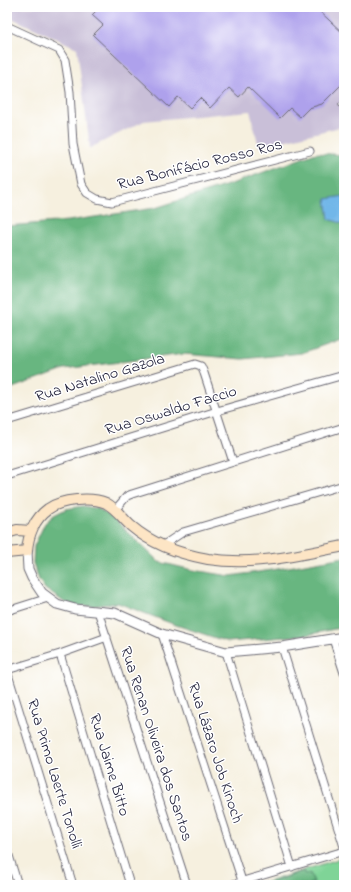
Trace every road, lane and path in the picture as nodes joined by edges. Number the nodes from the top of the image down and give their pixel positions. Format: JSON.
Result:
{"nodes":[{"id":1,"x":341,"y":7,"type":"edge"},
{"id":2,"x":344,"y":11,"type":"edge"},
{"id":3,"x":7,"y":26,"type":"edge"},
{"id":4,"x":310,"y":151,"type":"dead end"},
{"id":5,"x":344,"y":375,"type":"edge"},
{"id":6,"x":217,"y":411,"type":"junction"},
{"id":7,"x":7,"y":421,"type":"edge"},
{"id":8,"x":344,"y":427,"type":"edge"},
{"id":9,"x":233,"y":462,"type":"junction"},
{"id":10,"x":7,"y":476,"type":"edge"},
{"id":11,"x":344,"y":485,"type":"edge"},
{"id":12,"x":115,"y":510,"type":"junction"},
{"id":13,"x":31,"y":531,"type":"junction"},
{"id":14,"x":7,"y":534,"type":"edge"},
{"id":15,"x":162,"y":546,"type":"junction"},
{"id":16,"x":344,"y":546,"type":"edge"},
{"id":17,"x":27,"y":551,"type":"junction"},
{"id":18,"x":7,"y":553,"type":"edge"},
{"id":19,"x":48,"y":598,"type":"junction"},
{"id":20,"x":7,"y":611,"type":"edge"},
{"id":21,"x":98,"y":611,"type":"junction"},
{"id":22,"x":162,"y":634,"type":"junction"},
{"id":23,"x":107,"y":637,"type":"junction"},
{"id":24,"x":344,"y":637,"type":"edge"},
{"id":25,"x":334,"y":639,"type":"junction"},
{"id":26,"x":282,"y":647,"type":"junction"},
{"id":27,"x":226,"y":652,"type":"junction"},
{"id":28,"x":60,"y":654,"type":"junction"},
{"id":29,"x":7,"y":670,"type":"edge"},
{"id":30,"x":344,"y":672,"type":"edge"},
{"id":31,"x":344,"y":847,"type":"edge"},
{"id":32,"x":7,"y":849,"type":"edge"},
{"id":33,"x":344,"y":851,"type":"edge"},
{"id":34,"x":292,"y":866,"type":"junction"},
{"id":35,"x":242,"y":881,"type":"junction"},
{"id":36,"x":18,"y":885,"type":"edge"},
{"id":37,"x":74,"y":885,"type":"edge"},
{"id":38,"x":130,"y":885,"type":"edge"},
{"id":39,"x":187,"y":885,"type":"edge"},
{"id":40,"x":230,"y":885,"type":"edge"}],
"edges":[{"from":1,"to":2,"type":"lane"},
{"from":3,"to":4,"type":"street","name":"Rua Bonifácio Rosso Ros"},
{"from":5,"to":6,"type":"street","name":"Rua Oswaldo Faccio"},
{"from":6,"to":7,"type":"street","name":"Rua Natalino Gazola"},
{"from":6,"to":9,"type":"street"},
{"from":6,"to":10,"type":"street","name":"Rua Oswaldo Faccio"},
{"from":8,"to":9,"type":"street"},
{"from":9,"to":12,"type":"street"},
{"from":11,"to":15,"type":"street"},
{"from":12,"to":13,"type":"main road"},
{"from":12,"to":15,"type":"main road"},
{"from":13,"to":14,"type":"main road"},
{"from":13,"to":17,"type":"main road"},
{"from":15,"to":16,"type":"main road"},
{"from":17,"to":18,"type":"main road"},
{"from":17,"to":19,"type":"street"},
{"from":19,"to":20,"type":"street"},
{"from":19,"to":21,"type":"street"},
{"from":21,"to":22,"type":"street"},
{"from":21,"to":23,"type":"street","name":"Rua Renan Oliveira dos Santos"},
{"from":22,"to":27,"type":"street"},
{"from":22,"to":35,"type":"street","name":"Rua Lázaro Job Kinoch"},
{"from":23,"to":28,"type":"street"},
{"from":23,"to":39,"type":"street","name":"Rua Renan Oliveira dos Santos"},
{"from":24,"to":25,"type":"street"},
{"from":25,"to":26,"type":"street"},
{"from":25,"to":30,"type":"street"},
{"from":26,"to":27,"type":"street"},
{"from":26,"to":31,"type":"street"},
{"from":27,"to":34,"type":"street"},
{"from":28,"to":29,"type":"street"},
{"from":28,"to":38,"type":"street","name":"Rua Jaime Bitto"},
{"from":29,"to":37,"type":"street","name":"Rua Primo Laerte Tonolli"},
{"from":32,"to":36,"type":"street"},
{"from":33,"to":34,"type":"street"},
{"from":34,"to":35,"type":"street"},
{"from":35,"to":40,"type":"street"}]}
